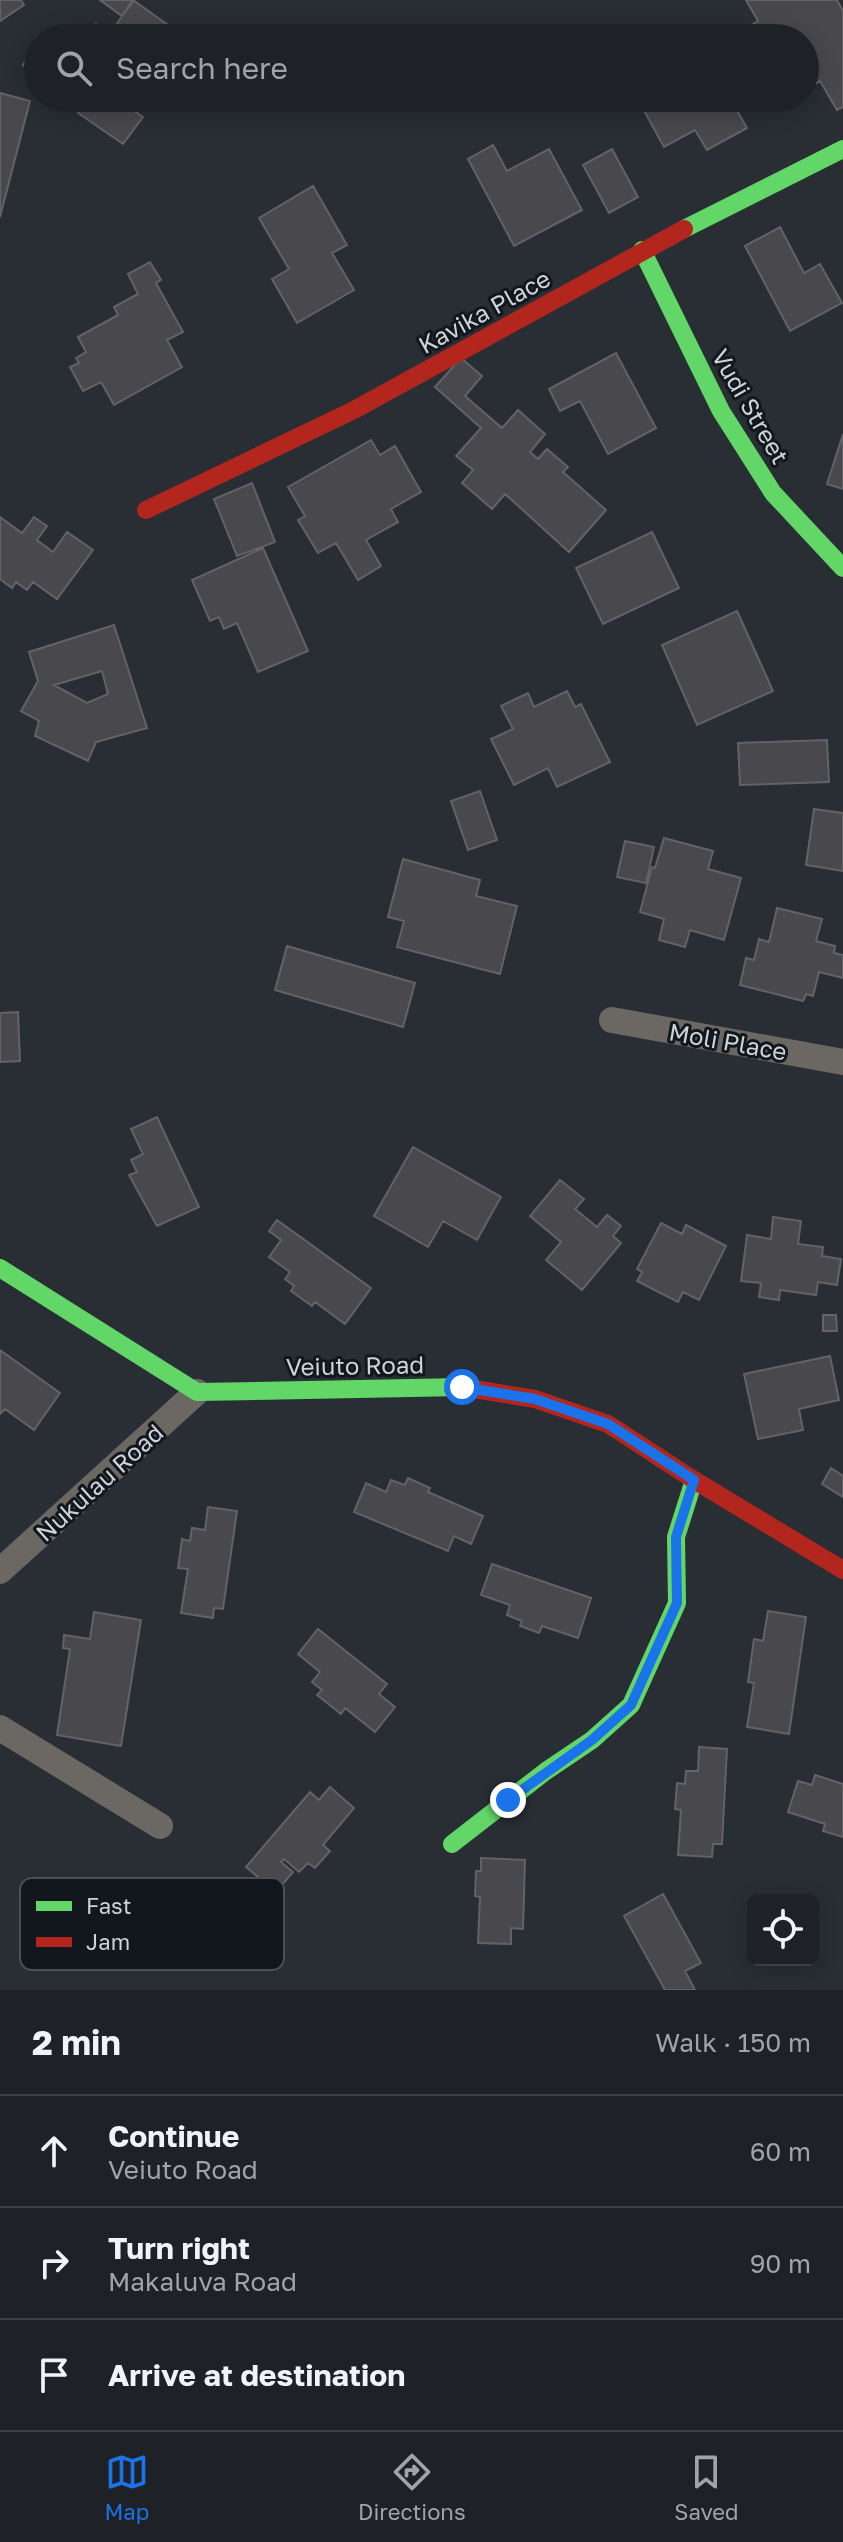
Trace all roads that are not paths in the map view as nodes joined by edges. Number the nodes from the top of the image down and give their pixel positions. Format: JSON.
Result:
{"nodes":[{"id":1,"x":843,"y":149,"type":"edge"},
{"id":2,"x":642,"y":250,"type":"junction"},
{"id":3,"x":146,"y":510,"type":"dead end"},
{"id":4,"x":843,"y":568,"type":"edge"},
{"id":5,"x":612,"y":1020,"type":"dead end"},
{"id":6,"x":843,"y":1062,"type":"edge"},
{"id":7,"x":0,"y":1268,"type":"edge"},
{"id":8,"x":197,"y":1392,"type":"junction"},
{"id":9,"x":694,"y":1480,"type":"junction"},
{"id":10,"x":843,"y":1570,"type":"edge"},
{"id":11,"x":0,"y":1571,"type":"edge"},
{"id":12,"x":0,"y":1728,"type":"edge"},
{"id":13,"x":160,"y":1826,"type":"dead end"},
{"id":14,"x":452,"y":1844,"type":"dead end"}],
"edges":[{"from":1,"to":2,"type":"street","name":"Kavika Place"},
{"from":2,"to":3,"type":"street","name":"Kavika Place"},
{"from":2,"to":4,"type":"street","name":"Vudi Street"},
{"from":5,"to":6,"type":"street","name":"Moli Place"},
{"from":7,"to":8,"type":"street"},
{"from":8,"to":9,"type":"street","name":"Veiuto Road"},
{"from":8,"to":11,"type":"street","name":"Nukulau Road"},
{"from":9,"to":10,"type":"street","name":"Veiuto Road"},
{"from":9,"to":14,"type":"street"},
{"from":12,"to":13,"type":"street"}]}
